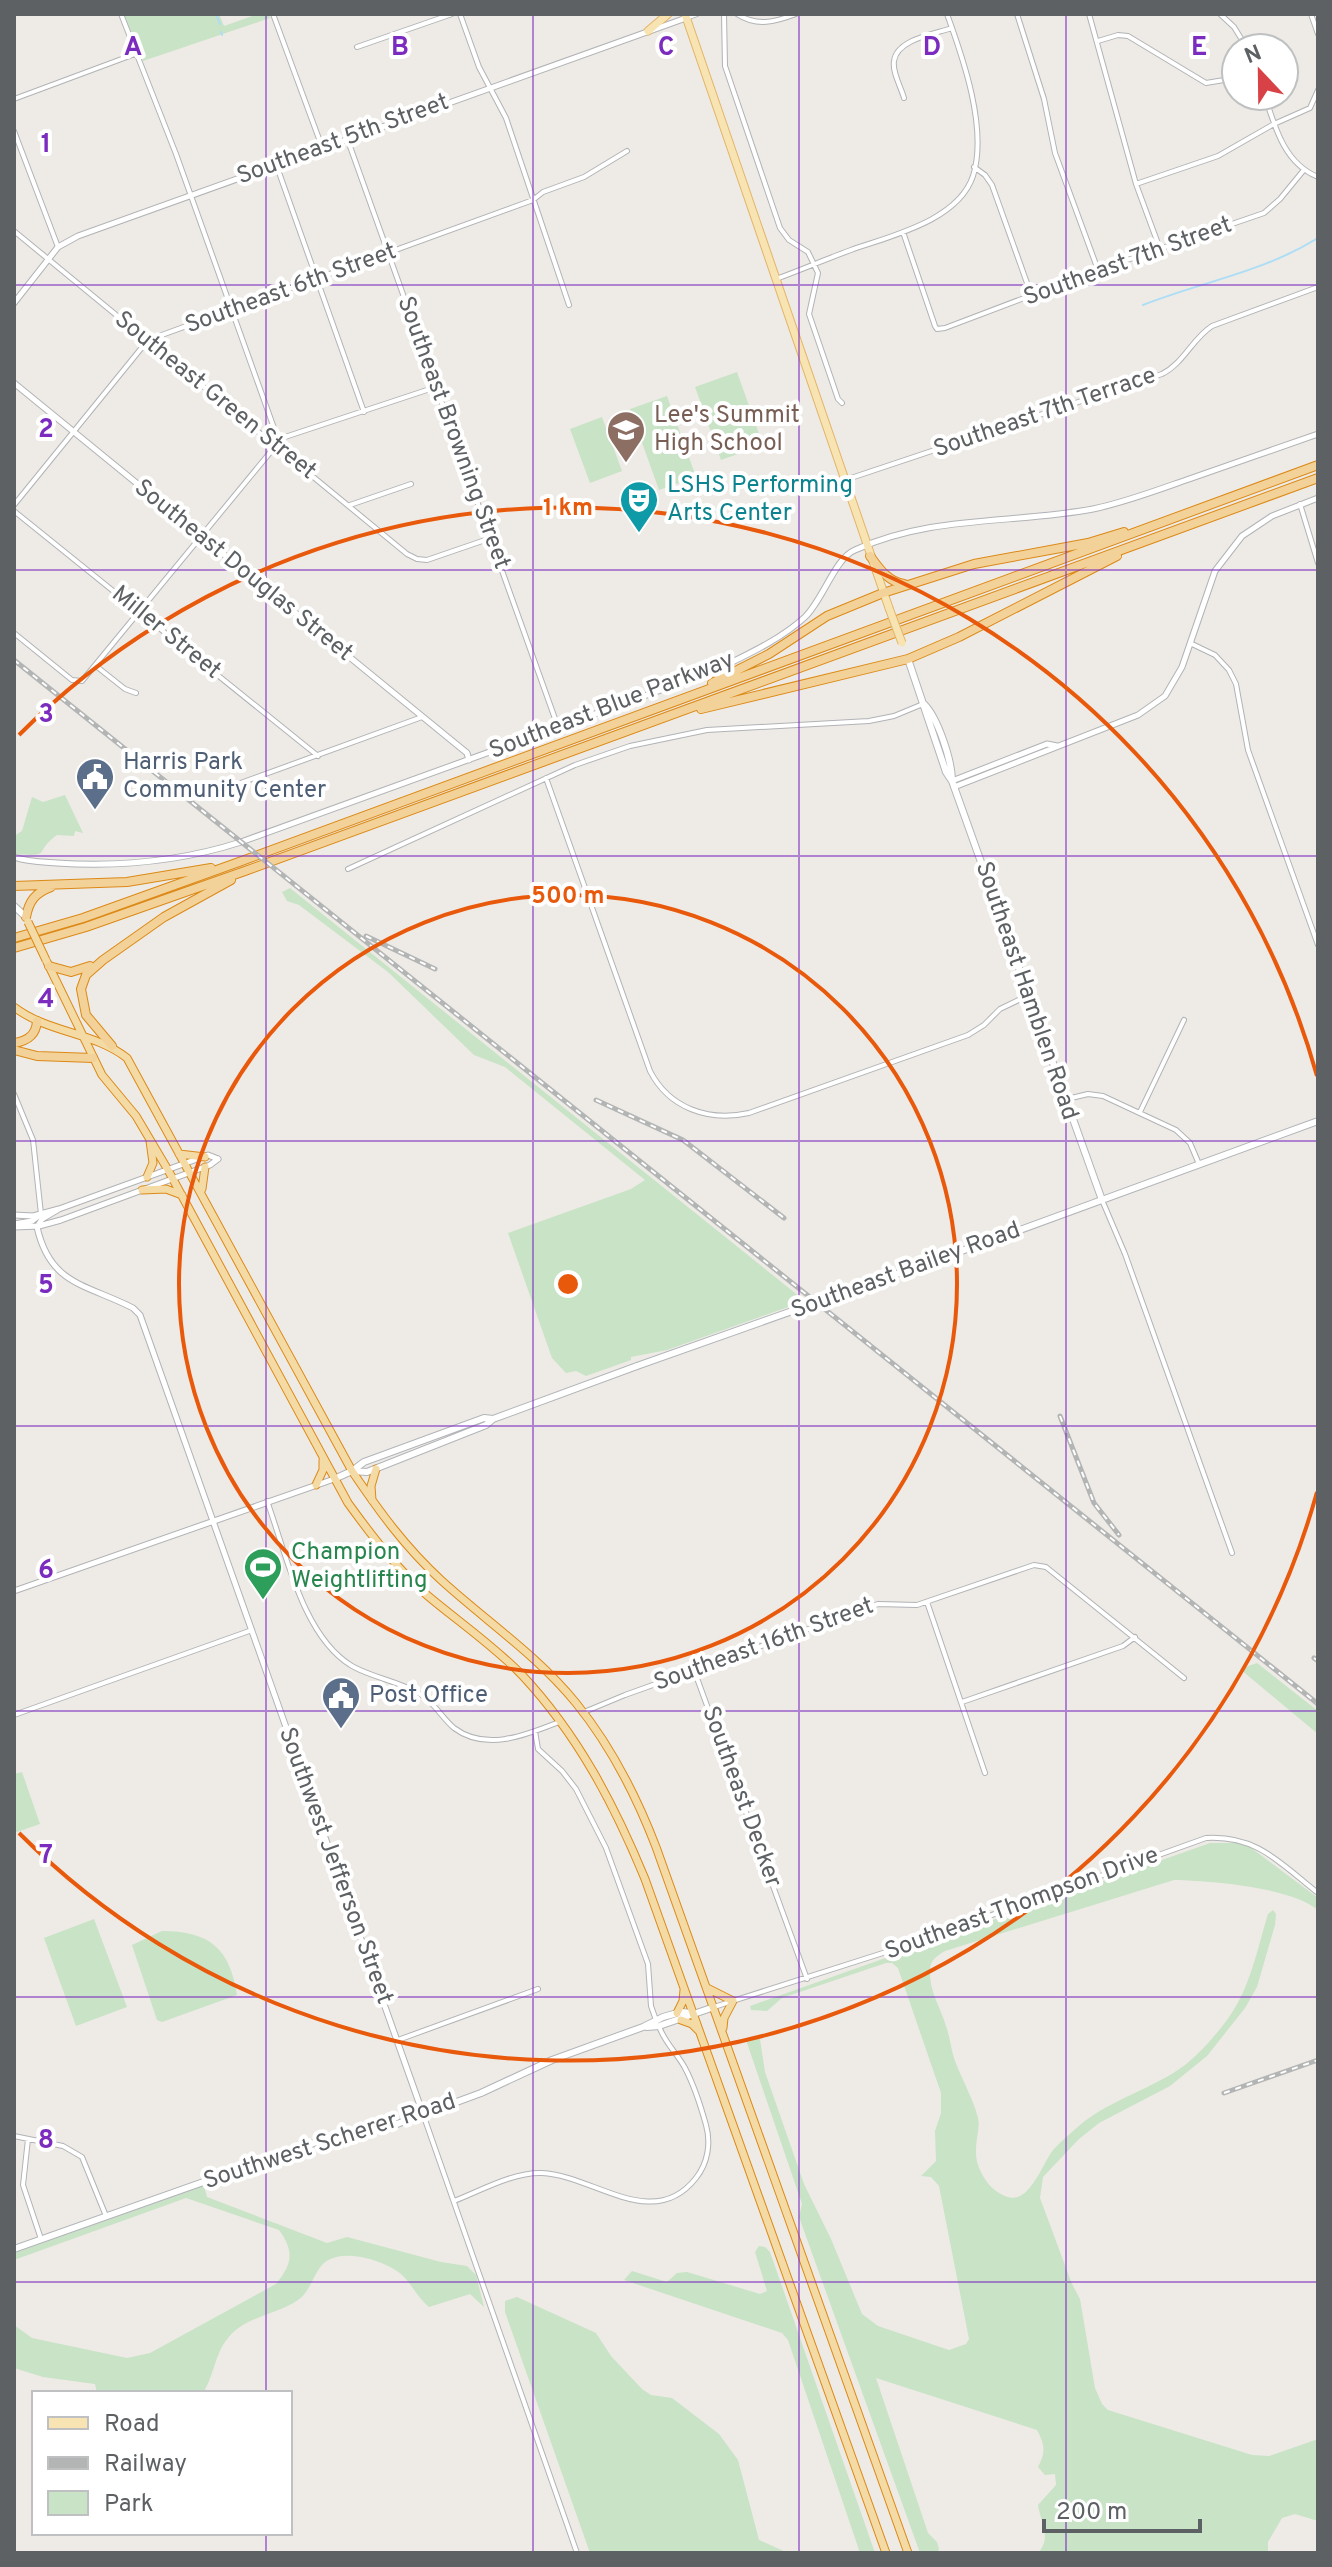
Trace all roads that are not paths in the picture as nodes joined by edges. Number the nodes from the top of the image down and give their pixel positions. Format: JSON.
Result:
{"nodes":[{"id":1,"x":121,"y":14,"type":"edge"},
{"id":2,"x":281,"y":14,"type":"edge"},
{"id":3,"x":452,"y":14,"type":"edge"},
{"id":4,"x":460,"y":14,"type":"edge"},
{"id":5,"x":668,"y":14,"type":"edge"},
{"id":6,"x":697,"y":14,"type":"edge"},
{"id":7,"x":724,"y":14,"type":"edge"},
{"id":8,"x":737,"y":14,"type":"edge"},
{"id":9,"x":796,"y":14,"type":"edge"},
{"id":10,"x":947,"y":14,"type":"edge"},
{"id":11,"x":1017,"y":14,"type":"edge"},
{"id":12,"x":1089,"y":14,"type":"edge"},
{"id":13,"x":1220,"y":14,"type":"edge"},
{"id":14,"x":1311,"y":14,"type":"edge"},
{"id":15,"x":273,"y":15,"type":"edge"},
{"id":16,"x":685,"y":16,"type":"edge"},
{"id":17,"x":952,"y":28,"type":"junction"},
{"id":18,"x":648,"y":31,"type":"junction"},
{"id":19,"x":1237,"y":32,"type":"edge"},
{"id":20,"x":1318,"y":34,"type":"edge"},
{"id":21,"x":1098,"y":41,"type":"junction"},
{"id":22,"x":357,"y":47,"type":"dead end"},
{"id":23,"x":136,"y":54,"type":"junction"},
{"id":24,"x":1220,"y":82,"type":"edge"},
{"id":25,"x":489,"y":87,"type":"junction"},
{"id":26,"x":1318,"y":90,"type":"edge"},
{"id":27,"x":904,"y":98,"type":"dead end"},
{"id":28,"x":14,"y":99,"type":"edge"},
{"id":29,"x":1270,"y":112,"type":"edge"},
{"id":30,"x":1274,"y":124,"type":"junction"},
{"id":31,"x":14,"y":131,"type":"edge"},
{"id":32,"x":347,"y":138,"type":"junction"},
{"id":33,"x":322,"y":147,"type":"junction"},
{"id":34,"x":627,"y":151,"type":"dead end"},
{"id":35,"x":276,"y":164,"type":"junction"},
{"id":36,"x":974,"y":167,"type":"junction"},
{"id":37,"x":1303,"y":171,"type":"junction"},
{"id":38,"x":1318,"y":177,"type":"edge"},
{"id":39,"x":1136,"y":184,"type":"junction"},
{"id":40,"x":190,"y":194,"type":"junction"},
{"id":41,"x":533,"y":200,"type":"junction"},
{"id":42,"x":14,"y":231,"type":"edge"},
{"id":43,"x":903,"y":232,"type":"junction"},
{"id":44,"x":58,"y":247,"type":"junction"},
{"id":45,"x":1160,"y":249,"type":"junction"},
{"id":46,"x":389,"y":255,"type":"junction"},
{"id":47,"x":49,"y":260,"type":"junction"},
{"id":48,"x":815,"y":264,"type":"junction"},
{"id":49,"x":1098,"y":270,"type":"junction"},
{"id":50,"x":776,"y":279,"type":"junction"},
{"id":51,"x":316,"y":280,"type":"junction"},
{"id":52,"x":1318,"y":287,"type":"edge"},
{"id":53,"x":1032,"y":297,"type":"junction"},
{"id":54,"x":14,"y":303,"type":"edge"},
{"id":55,"x":569,"y":305,"type":"dead end"},
{"id":56,"x":232,"y":311,"type":"junction"},
{"id":57,"x":148,"y":340,"type":"junction"},
{"id":58,"x":14,"y":383,"type":"edge"},
{"id":59,"x":436,"y":387,"type":"junction"},
{"id":60,"x":842,"y":403,"type":"dead end"},
{"id":61,"x":364,"y":412,"type":"junction"},
{"id":62,"x":73,"y":433,"type":"junction"},
{"id":63,"x":1318,"y":434,"type":"edge"},
{"id":64,"x":278,"y":444,"type":"junction"},
{"id":65,"x":1318,"y":465,"type":"edge"},
{"id":66,"x":1318,"y":478,"type":"edge"},
{"id":67,"x":845,"y":480,"type":"junction"},
{"id":68,"x":411,"y":484,"type":"dead end"},
{"id":69,"x":1318,"y":498,"type":"edge"},
{"id":70,"x":1300,"y":504,"type":"junction"},
{"id":71,"x":350,"y":505,"type":"junction"},
{"id":72,"x":14,"y":508,"type":"edge"},
{"id":73,"x":1156,"y":526,"type":"junction"},
{"id":74,"x":1179,"y":528,"type":"junction"},
{"id":75,"x":201,"y":537,"type":"junction"},
{"id":76,"x":491,"y":538,"type":"junction"},
{"id":77,"x":866,"y":546,"type":"junction"},
{"id":78,"x":870,"y":556,"type":"junction"},
{"id":79,"x":1318,"y":563,"type":"edge"},
{"id":80,"x":908,"y":585,"type":"junction"},
{"id":81,"x":883,"y":593,"type":"junction"},
{"id":82,"x":140,"y":612,"type":"junction"},
{"id":83,"x":14,"y":633,"type":"edge"},
{"id":84,"x":1192,"y":644,"type":"junction"},
{"id":85,"x":908,"y":659,"type":"junction"},
{"id":86,"x":96,"y":666,"type":"junction"},
{"id":87,"x":136,"y":693,"type":"dead end"},
{"id":88,"x":924,"y":704,"type":"junction"},
{"id":89,"x":640,"y":715,"type":"junction"},
{"id":90,"x":422,"y":717,"type":"junction"},
{"id":91,"x":558,"y":728,"type":"junction"},
{"id":92,"x":636,"y":728,"type":"junction"},
{"id":93,"x":318,"y":756,"type":"junction"},
{"id":94,"x":469,"y":760,"type":"junction"},
{"id":95,"x":546,"y":778,"type":"junction"},
{"id":96,"x":953,"y":784,"type":"junction"},
{"id":97,"x":216,"y":792,"type":"dead end"},
{"id":98,"x":16,"y":859,"type":"edge"},
{"id":99,"x":242,"y":867,"type":"junction"},
{"id":100,"x":348,"y":869,"type":"dead end"},
{"id":101,"x":59,"y":885,"type":"junction"},
{"id":102,"x":14,"y":886,"type":"edge"},
{"id":103,"x":14,"y":906,"type":"edge"},
{"id":104,"x":27,"y":920,"type":"junction"},
{"id":105,"x":14,"y":938,"type":"edge"},
{"id":106,"x":1318,"y":945,"type":"edge"},
{"id":107,"x":14,"y":948,"type":"edge"},
{"id":108,"x":103,"y":960,"type":"junction"},
{"id":109,"x":47,"y":963,"type":"junction"},
{"id":110,"x":1027,"y":996,"type":"junction"},
{"id":111,"x":14,"y":1007,"type":"edge"},
{"id":112,"x":1184,"y":1020,"type":"dead end"},
{"id":113,"x":37,"y":1021,"type":"junction"},
{"id":114,"x":81,"y":1035,"type":"junction"},
{"id":115,"x":14,"y":1043,"type":"edge"},
{"id":116,"x":112,"y":1046,"type":"junction"},
{"id":117,"x":14,"y":1050,"type":"edge"},
{"id":118,"x":93,"y":1058,"type":"junction"},
{"id":119,"x":14,"y":1094,"type":"edge"},
{"id":120,"x":1064,"y":1099,"type":"junction"},
{"id":121,"x":1140,"y":1112,"type":"junction"},
{"id":122,"x":1318,"y":1121,"type":"edge"},
{"id":123,"x":148,"y":1135,"type":"junction"},
{"id":124,"x":179,"y":1154,"type":"junction"},
{"id":125,"x":205,"y":1157,"type":"junction"},
{"id":126,"x":184,"y":1164,"type":"junction"},
{"id":127,"x":1199,"y":1164,"type":"junction"},
{"id":128,"x":205,"y":1167,"type":"junction"},
{"id":129,"x":168,"y":1170,"type":"junction"},
{"id":130,"x":189,"y":1172,"type":"junction"},
{"id":131,"x":147,"y":1177,"type":"junction"},
{"id":132,"x":173,"y":1178,"type":"junction"},
{"id":133,"x":142,"y":1190,"type":"junction"},
{"id":134,"x":182,"y":1195,"type":"junction"},
{"id":135,"x":202,"y":1195,"type":"junction"},
{"id":136,"x":1102,"y":1200,"type":"junction"},
{"id":137,"x":59,"y":1209,"type":"junction"},
{"id":138,"x":41,"y":1214,"type":"junction"},
{"id":139,"x":14,"y":1215,"type":"edge"},
{"id":140,"x":14,"y":1225,"type":"edge"},
{"id":141,"x":37,"y":1227,"type":"junction"},
{"id":142,"x":493,"y":1419,"type":"junction"},
{"id":143,"x":323,"y":1458,"type":"junction"},
{"id":144,"x":376,"y":1469,"type":"junction"},
{"id":145,"x":352,"y":1471,"type":"junction"},
{"id":146,"x":334,"y":1479,"type":"junction"},
{"id":147,"x":316,"y":1485,"type":"junction"},
{"id":148,"x":267,"y":1501,"type":"junction"},
{"id":149,"x":373,"y":1502,"type":"junction"},
{"id":150,"x":212,"y":1520,"type":"junction"},
{"id":151,"x":1232,"y":1553,"type":"dead end"},
{"id":152,"x":14,"y":1591,"type":"edge"},
{"id":153,"x":927,"y":1602,"type":"junction"},
{"id":154,"x":252,"y":1630,"type":"junction"},
{"id":155,"x":1135,"y":1637,"type":"junction"},
{"id":156,"x":694,"y":1670,"type":"junction"},
{"id":157,"x":1184,"y":1678,"type":"dead end"},
{"id":158,"x":962,"y":1702,"type":"junction"},
{"id":159,"x":583,"y":1713,"type":"junction"},
{"id":160,"x":14,"y":1715,"type":"edge"},
{"id":161,"x":561,"y":1721,"type":"junction"},
{"id":162,"x":535,"y":1731,"type":"junction"},
{"id":163,"x":985,"y":1773,"type":"dead end"},
{"id":164,"x":1318,"y":1893,"type":"edge"},
{"id":165,"x":807,"y":1979,"type":"junction"},
{"id":166,"x":684,"y":1988,"type":"junction"},
{"id":167,"x":707,"y":1988,"type":"junction"},
{"id":168,"x":538,"y":1989,"type":"dead end"},
{"id":169,"x":733,"y":2001,"type":"junction"},
{"id":170,"x":714,"y":2007,"type":"junction"},
{"id":171,"x":693,"y":2013,"type":"junction"},
{"id":172,"x":679,"y":2016,"type":"junction"},
{"id":173,"x":658,"y":2023,"type":"junction"},
{"id":174,"x":722,"y":2031,"type":"junction"},
{"id":175,"x":701,"y":2033,"type":"junction"},
{"id":176,"x":398,"y":2040,"type":"junction"},
{"id":177,"x":423,"y":2114,"type":"junction"},
{"id":178,"x":14,"y":2136,"type":"edge"},
{"id":179,"x":28,"y":2139,"type":"junction"},
{"id":180,"x":453,"y":2201,"type":"junction"},
{"id":181,"x":106,"y":2216,"type":"junction"},
{"id":182,"x":41,"y":2239,"type":"junction"},
{"id":183,"x":14,"y":2249,"type":"edge"},
{"id":184,"x":577,"y":2553,"type":"edge"},
{"id":185,"x":886,"y":2553,"type":"edge"},
{"id":186,"x":908,"y":2553,"type":"edge"}],
"edges":[{"from":1,"to":23,"type":"street"},
{"from":2,"to":15,"type":"street"},
{"from":3,"to":22,"type":"street"},
{"from":4,"to":25,"type":"street"},
{"from":5,"to":18,"type":"main road"},
{"from":6,"to":16,"type":"street","name":"Southeast 5th Street"},
{"from":7,"to":48,"type":"street"},
{"from":8,"to":9,"type":"street"},
{"from":10,"to":17,"type":"street"},
{"from":11,"to":49,"type":"street"},
{"from":12,"to":21,"type":"street"},
{"from":13,"to":19,"type":"street"},
{"from":14,"to":20,"type":"street"},
{"from":15,"to":33,"type":"street"},
{"from":16,"to":18,"type":"street","name":"Southeast 5th Street"},
{"from":16,"to":50,"type":"main road"},
{"from":17,"to":27,"type":"street"},
{"from":17,"to":36,"type":"street"},
{"from":18,"to":25,"type":"street","name":"Southeast 5th Street"},
{"from":21,"to":24,"type":"street"},
{"from":21,"to":39,"type":"street"},
{"from":23,"to":28,"type":"street"},
{"from":23,"to":40,"type":"street"},
{"from":25,"to":32,"type":"street","name":"Southeast 5th Street"},
{"from":25,"to":41,"type":"street"},
{"from":26,"to":30,"type":"street"},
{"from":29,"to":30,"type":"street"},
{"from":30,"to":37,"type":"street"},
{"from":30,"to":39,"type":"street"},
{"from":31,"to":44,"type":"street"},
{"from":32,"to":33,"type":"street","name":"Southeast 5th Street"},
{"from":32,"to":46,"type":"street","name":"Southeast Browning Street"},
{"from":33,"to":35,"type":"street","name":"Southeast 5th Street"},
{"from":34,"to":41,"type":"street","name":"Southeast 6th Street"},
{"from":35,"to":40,"type":"street","name":"Southeast 5th Street"},
{"from":35,"to":51,"type":"street"},
{"from":36,"to":43,"type":"street"},
{"from":36,"to":53,"type":"street"},
{"from":37,"to":38,"type":"street"},
{"from":37,"to":45,"type":"street","name":"Southeast 7th Street"},
{"from":39,"to":45,"type":"street"},
{"from":40,"to":44,"type":"street","name":"Southeast 5th Street"},
{"from":40,"to":56,"type":"street"},
{"from":41,"to":46,"type":"street","name":"Southeast 6th Street"},
{"from":41,"to":55,"type":"street"},
{"from":42,"to":47,"type":"street","name":"Southeast Green Street"},
{"from":43,"to":48,"type":"street"},
{"from":43,"to":53,"type":"street","name":"Southeast 7th Street"},
{"from":44,"to":47,"type":"street"},
{"from":45,"to":49,"type":"street","name":"Southeast 7th Street"},
{"from":46,"to":51,"type":"street","name":"Southeast 6th Street"},
{"from":46,"to":59,"type":"street","name":"Southeast Browning Street"},
{"from":47,"to":54,"type":"street"},
{"from":47,"to":57,"type":"street","name":"Southeast Green Street"},
{"from":48,"to":50,"type":"street"},
{"from":48,"to":60,"type":"street"},
{"from":49,"to":53,"type":"street","name":"Southeast 7th Street"},
{"from":50,"to":67,"type":"main road"},
{"from":51,"to":56,"type":"street","name":"Southeast 6th Street"},
{"from":51,"to":61,"type":"street"},
{"from":52,"to":67,"type":"street","name":"Southeast 7th Terrace"},
{"from":56,"to":57,"type":"street","name":"Southeast 6th Street"},
{"from":56,"to":64,"type":"street"},
{"from":57,"to":62,"type":"street"},
{"from":57,"to":64,"type":"street","name":"Southeast Green Street"},
{"from":58,"to":62,"type":"street","name":"Southeast Douglas Street"},
{"from":59,"to":61,"type":"street"},
{"from":59,"to":76,"type":"street","name":"Southeast Browning Street"},
{"from":61,"to":64,"type":"street"},
{"from":62,"to":72,"type":"street"},
{"from":62,"to":75,"type":"street","name":"Southeast Douglas Street"},
{"from":63,"to":77,"type":"street","name":"Southeast Blue Parkway"},
{"from":64,"to":71,"type":"street","name":"Southeast Green Street"},
{"from":64,"to":75,"type":"street"},
{"from":65,"to":73,"type":"highway"},
{"from":66,"to":74,"type":"highway"},
{"from":67,"to":77,"type":"main road"},
{"from":68,"to":71,"type":"street"},
{"from":69,"to":70,"type":"street"},
{"from":70,"to":79,"type":"street"},
{"from":70,"to":84,"type":"street"},
{"from":71,"to":76,"type":"street","name":"Southeast Green Street"},
{"from":72,"to":82,"type":"street","name":"Miller Street"},
{"from":73,"to":80,"type":"highway"},
{"from":73,"to":89,"type":"highway"},
{"from":74,"to":85,"type":"highway"},
{"from":74,"to":92,"type":"highway"},
{"from":75,"to":82,"type":"street"},
{"from":75,"to":90,"type":"street","name":"Southeast Douglas Street"},
{"from":76,"to":91,"type":"street","name":"Southeast Browning Street"},
{"from":77,"to":78,"type":"main road"},
{"from":77,"to":91,"type":"street","name":"Southeast Blue Parkway"},
{"from":78,"to":80,"type":"highway"},
{"from":78,"to":81,"type":"main road"},
{"from":80,"to":81,"type":"highway"},
{"from":81,"to":85,"type":"main road","bridge":true},
{"from":81,"to":89,"type":"highway"},
{"from":82,"to":86,"type":"street"},
{"from":82,"to":93,"type":"street","name":"Miller Street"},
{"from":83,"to":86,"type":"street"},
{"from":84,"to":96,"type":"street"},
{"from":84,"to":106,"type":"street"},
{"from":85,"to":88,"type":"main road","name":"Southeast Hamblen Road"},
{"from":85,"to":92,"type":"highway"},
{"from":86,"to":87,"type":"street"},
{"from":88,"to":95,"type":"street"},
{"from":88,"to":96,"type":"main road","name":"Southeast Hamblen Road"},
{"from":89,"to":99,"type":"highway"},
{"from":90,"to":93,"type":"street"},
{"from":90,"to":94,"type":"street","name":"Southeast Douglas Street"},
{"from":91,"to":94,"type":"street","name":"Southeast Blue Parkway"},
{"from":92,"to":99,"type":"highway"},
{"from":93,"to":97,"type":"street"},
{"from":94,"to":98,"type":"street","name":"Southeast Blue Parkway"},
{"from":95,"to":100,"type":"street"},
{"from":95,"to":110,"type":"street"},
{"from":96,"to":110,"type":"main road","name":"Southeast Hamblen Road"},
{"from":99,"to":101,"type":"highway"},
{"from":99,"to":105,"type":"highway"},
{"from":99,"to":107,"type":"highway"},
{"from":99,"to":108,"type":"highway"},
{"from":101,"to":102,"type":"highway"},
{"from":101,"to":104,"type":"highway"},
{"from":103,"to":104,"type":"main road"},
{"from":104,"to":109,"type":"highway","bridge":true},
{"from":108,"to":109,"type":"highway"},
{"from":108,"to":116,"type":"highway"},
{"from":109,"to":114,"type":"highway"},
{"from":110,"to":120,"type":"main road","name":"Southeast Hamblen Road"},
{"from":111,"to":113,"type":"highway"},
{"from":112,"to":121,"type":"street"},
{"from":113,"to":114,"type":"highway"},
{"from":113,"to":115,"type":"highway"},
{"from":114,"to":116,"type":"highway"},
{"from":114,"to":118,"type":"highway"},
{"from":116,"to":124,"type":"highway"},
{"from":117,"to":118,"type":"highway"},
{"from":118,"to":123,"type":"highway"},
{"from":119,"to":138,"type":"street"},
{"from":120,"to":121,"type":"street"},
{"from":120,"to":136,"type":"main road","name":"Southeast Hamblen Road"},
{"from":121,"to":127,"type":"street"},
{"from":122,"to":127,"type":"main road","name":"Southeast Bailey Road"},
{"from":123,"to":129,"type":"highway"},
{"from":123,"to":131,"type":"highway"},
{"from":124,"to":125,"type":"highway"},
{"from":124,"to":126,"type":"highway"},
{"from":125,"to":126,"type":"street"},
{"from":125,"to":128,"type":"street"},
{"from":126,"to":129,"type":"street"},
{"from":126,"to":130,"type":"highway"},
{"from":127,"to":136,"type":"main road","name":"Southeast Bailey Road"},
{"from":128,"to":130,"type":"street"},
{"from":128,"to":135,"type":"highway"},
{"from":129,"to":131,"type":"street"},
{"from":129,"to":132,"type":"highway"},
{"from":130,"to":132,"type":"street"},
{"from":130,"to":135,"type":"highway"},
{"from":131,"to":137,"type":"street"},
{"from":132,"to":133,"type":"street"},
{"from":132,"to":134,"type":"highway"},
{"from":133,"to":134,"type":"highway"},
{"from":133,"to":141,"type":"street"},
{"from":134,"to":143,"type":"highway"},
{"from":135,"to":145,"type":"highway"},
{"from":136,"to":142,"type":"main road","name":"Southeast Bailey Road","bridge":true},
{"from":136,"to":151,"type":"street"},
{"from":137,"to":138,"type":"street"},
{"from":137,"to":141,"type":"street"},
{"from":138,"to":139,"type":"street"},
{"from":138,"to":140,"type":"street"},
{"from":140,"to":141,"type":"street"},
{"from":141,"to":150,"type":"street","name":"Southwest Jefferson Street"},
{"from":142,"to":144,"type":"main road","name":"Southeast Bailey Road"},
{"from":142,"to":145,"type":"main road","name":"Southeast Bailey Road"},
{"from":143,"to":146,"type":"highway"},
{"from":143,"to":147,"type":"highway"},
{"from":144,"to":145,"type":"main road","name":"Southeast Bailey Road"},
{"from":144,"to":149,"type":"highway"},
{"from":145,"to":146,"type":"main road","name":"Southeast Bailey Road"},
{"from":145,"to":149,"type":"highway"},
{"from":146,"to":147,"type":"street"},
{"from":146,"to":161,"type":"highway"},
{"from":147,"to":148,"type":"street"},
{"from":148,"to":150,"type":"street"},
{"from":148,"to":162,"type":"street"},
{"from":149,"to":159,"type":"highway"},
{"from":150,"to":152,"type":"street"},
{"from":150,"to":154,"type":"street","name":"Southwest Jefferson Street"},
{"from":153,"to":155,"type":"street","name":"Southeast 16th Street"},
{"from":153,"to":156,"type":"street","name":"Southeast 16th Street"},
{"from":153,"to":158,"type":"street"},
{"from":154,"to":160,"type":"street"},
{"from":154,"to":176,"type":"street","name":"Southwest Jefferson Street"},
{"from":155,"to":157,"type":"street"},
{"from":155,"to":158,"type":"street"},
{"from":156,"to":159,"type":"street","name":"Southeast 16th Street"},
{"from":156,"to":165,"type":"street","name":"Southeast Decker"},
{"from":158,"to":163,"type":"street"},
{"from":159,"to":167,"type":"highway"},
{"from":161,"to":162,"type":"street"},
{"from":161,"to":166,"type":"highway"},
{"from":162,"to":173,"type":"street"},
{"from":164,"to":165,"type":"street","name":"Southeast Thompson Drive"},
{"from":165,"to":169,"type":"street","name":"Southeast Thompson Drive"},
{"from":166,"to":171,"type":"highway"},
{"from":166,"to":172,"type":"highway"},
{"from":167,"to":169,"type":"highway"},
{"from":167,"to":170,"type":"highway"},
{"from":168,"to":176,"type":"street"},
{"from":169,"to":170,"type":"street","name":"Southeast Thompson Drive"},
{"from":169,"to":174,"type":"highway"},
{"from":170,"to":171,"type":"main road","name":"Southwest Scherer Road"},
{"from":170,"to":174,"type":"highway"},
{"from":171,"to":172,"type":"main road","name":"Southwest Scherer Road"},
{"from":171,"to":175,"type":"highway"},
{"from":172,"to":173,"type":"main road","name":"Southwest Scherer Road"},
{"from":172,"to":175,"type":"highway"},
{"from":173,"to":177,"type":"main road","name":"Southwest Scherer Road"},
{"from":173,"to":180,"type":"street"},
{"from":174,"to":186,"type":"highway"},
{"from":175,"to":185,"type":"highway"},
{"from":176,"to":177,"type":"street","name":"Southwest Jefferson Street"},
{"from":177,"to":180,"type":"street","name":"Southwest Jefferson Street"},
{"from":177,"to":181,"type":"main road","name":"Southwest Scherer Road"},
{"from":178,"to":179,"type":"street"},
{"from":179,"to":181,"type":"street"},
{"from":179,"to":182,"type":"street"},
{"from":180,"to":184,"type":"street","name":"Southwest Jefferson Street"},
{"from":181,"to":182,"type":"main road","name":"Southwest Scherer Road"},
{"from":182,"to":183,"type":"main road","name":"Southwest Scherer Road"}]}
